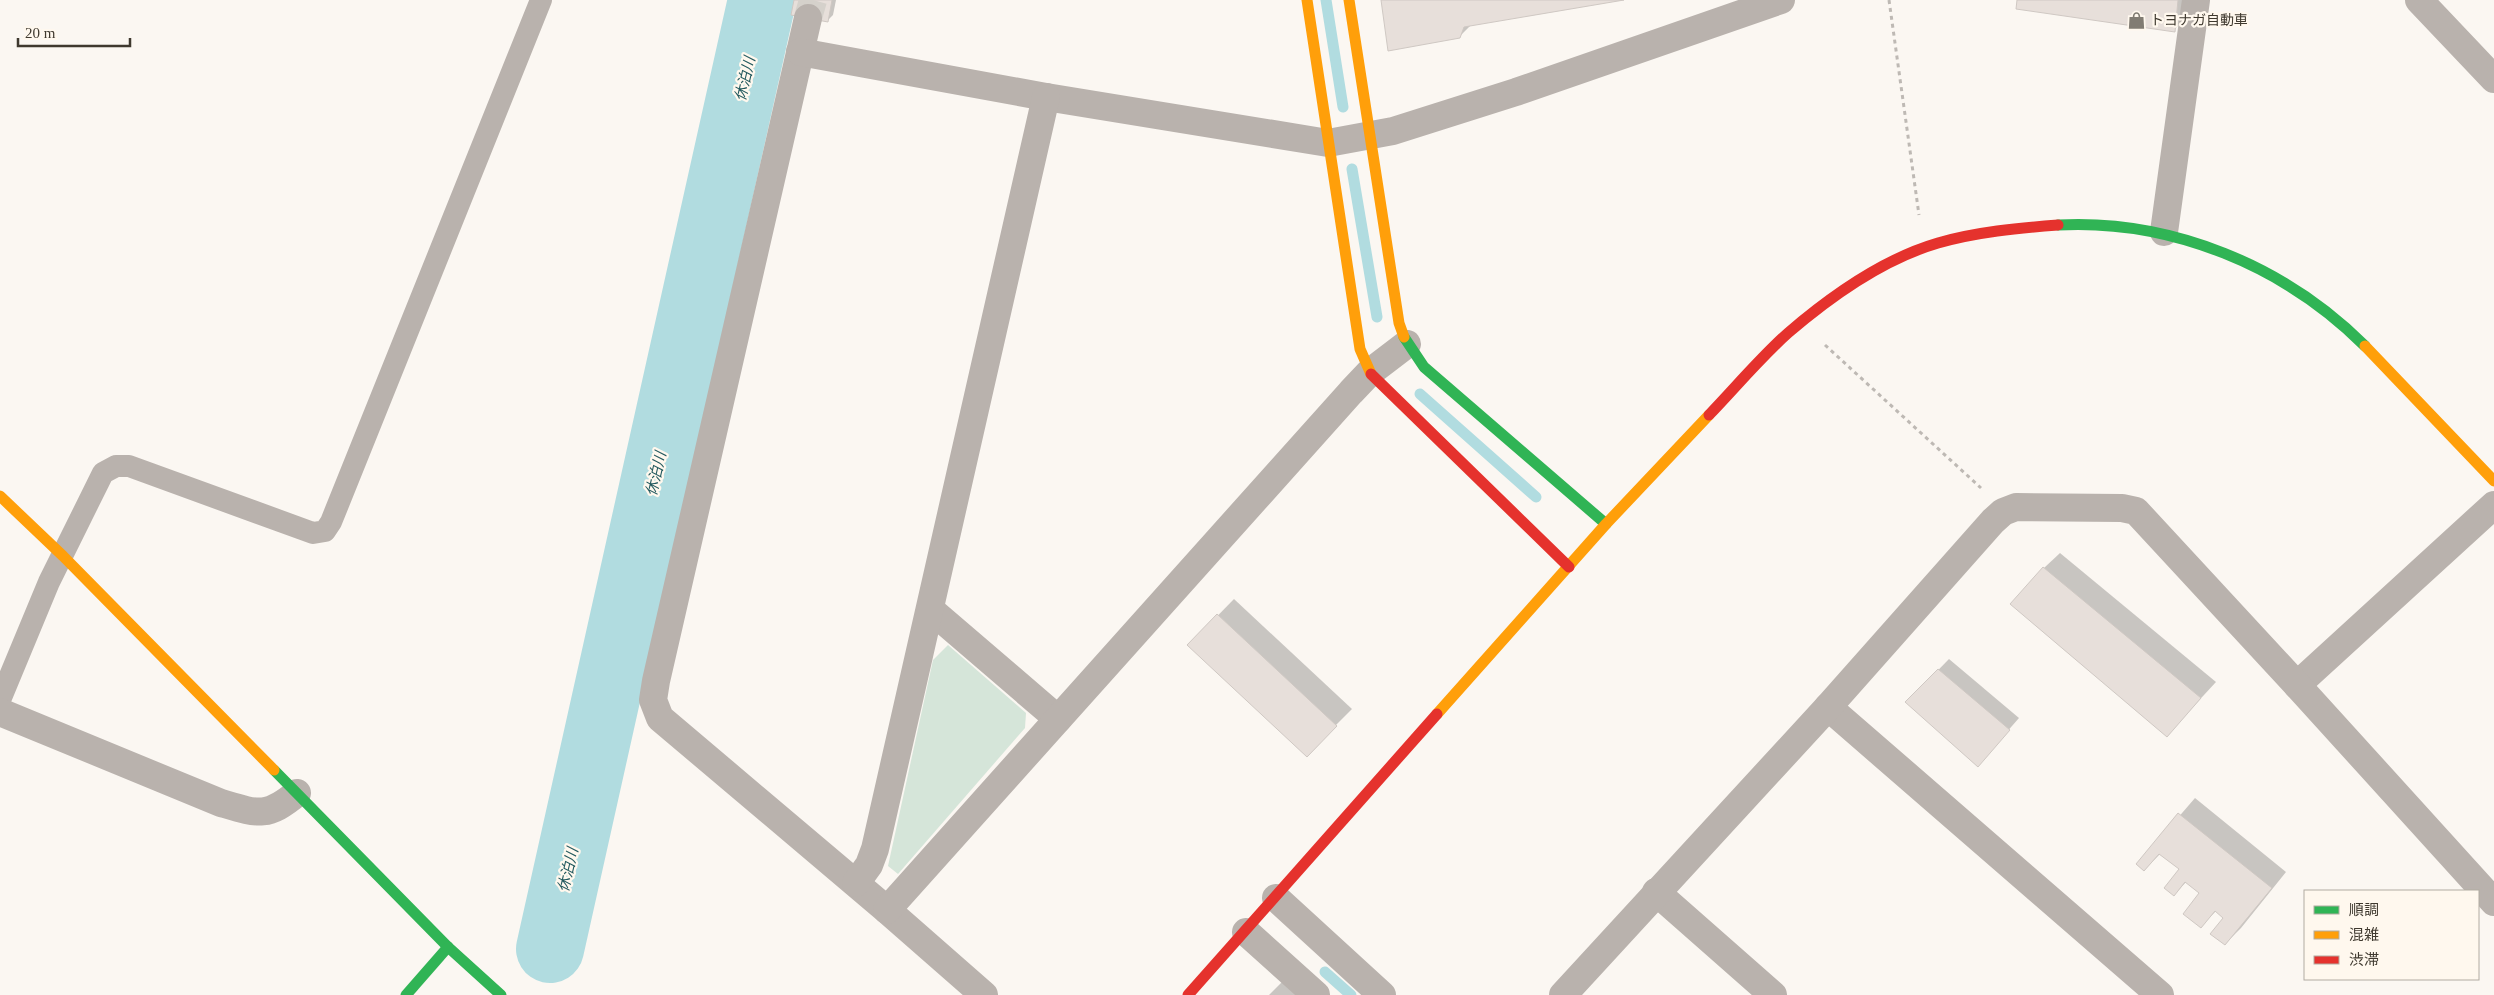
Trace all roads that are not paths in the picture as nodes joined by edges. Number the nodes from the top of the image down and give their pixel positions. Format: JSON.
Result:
{"nodes":[{"id":1,"x":541,"y":0,"type":"edge"},
{"id":2,"x":1307,"y":0,"type":"edge"},
{"id":3,"x":1349,"y":0,"type":"edge"},
{"id":4,"x":1781,"y":0,"type":"edge"},
{"id":5,"x":2196,"y":0,"type":"edge"},
{"id":6,"x":2419,"y":0,"type":"edge"},
{"id":7,"x":808,"y":18,"type":"tunnel mouth"},
{"id":8,"x":800,"y":52,"type":"junction"},
{"id":9,"x":2494,"y":79,"type":"edge"},
{"id":10,"x":1046,"y":97,"type":"junction"},
{"id":11,"x":1370,"y":136,"type":"junction"},
{"id":12,"x":1328,"y":143,"type":"junction"},
{"id":13,"x":2164,"y":232,"type":"junction"},
{"id":14,"x":1407,"y":344,"type":"junction"},
{"id":15,"x":1369,"y":373,"type":"junction"},
{"id":16,"x":2494,"y":481,"type":"edge"},
{"id":17,"x":0,"y":496,"type":"edge"},
{"id":18,"x":2494,"y":505,"type":"edge"},
{"id":19,"x":1606,"y":524,"type":"junction"},
{"id":20,"x":63,"y":556,"type":"junction"},
{"id":21,"x":1569,"y":567,"type":"junction"},
{"id":22,"x":931,"y":610,"type":"junction"},
{"id":23,"x":2297,"y":685,"type":"junction"},
{"id":24,"x":0,"y":700,"type":"edge"},
{"id":25,"x":1828,"y":707,"type":"junction"},
{"id":26,"x":0,"y":712,"type":"edge"},
{"id":27,"x":1058,"y":719,"type":"junction"},
{"id":28,"x":297,"y":793,"type":"junction"},
{"id":29,"x":856,"y":883,"type":"junction"},
{"id":30,"x":1656,"y":892,"type":"junction"},
{"id":31,"x":1276,"y":898,"type":"junction"},
{"id":32,"x":2494,"y":902,"type":"edge"},
{"id":33,"x":887,"y":910,"type":"junction"},
{"id":34,"x":1246,"y":932,"type":"junction"},
{"id":35,"x":448,"y":947,"type":"junction"},
{"id":36,"x":406,"y":995,"type":"edge"},
{"id":37,"x":501,"y":995,"type":"edge"},
{"id":38,"x":984,"y":995,"type":"edge"},
{"id":39,"x":1188,"y":995,"type":"edge"},
{"id":40,"x":1316,"y":995,"type":"edge"},
{"id":41,"x":1382,"y":995,"type":"edge"},
{"id":42,"x":1563,"y":995,"type":"edge"},
{"id":43,"x":1773,"y":995,"type":"edge"},
{"id":44,"x":2160,"y":995,"type":"edge"}],
"edges":[{"from":1,"to":20,"type":"lane"},
{"from":2,"to":12,"type":"street"},
{"from":3,"to":11,"type":"street"},
{"from":4,"to":11,"type":"street"},
{"from":5,"to":13,"type":"street"},
{"from":6,"to":9,"type":"street"},
{"from":7,"to":8,"type":"street"},
{"from":8,"to":10,"type":"street"},
{"from":8,"to":29,"type":"street"},
{"from":10,"to":12,"type":"street"},
{"from":10,"to":22,"type":"street"},
{"from":11,"to":12,"type":"street"},
{"from":11,"to":14,"type":"street"},
{"from":12,"to":15,"type":"street"},
{"from":13,"to":16,"type":"street"},
{"from":13,"to":19,"type":"street"},
{"from":14,"to":15,"type":"street"},
{"from":14,"to":19,"type":"street"},
{"from":15,"to":21,"type":"street"},
{"from":15,"to":27,"type":"street"},
{"from":17,"to":20,"type":"street"},
{"from":18,"to":23,"type":"street"},
{"from":19,"to":21,"type":"street"},
{"from":20,"to":24,"type":"lane"},
{"from":20,"to":28,"type":"street"},
{"from":21,"to":31,"type":"street"},
{"from":22,"to":27,"type":"street"},
{"from":22,"to":29,"type":"street"},
{"from":23,"to":25,"type":"street"},
{"from":23,"to":32,"type":"street"},
{"from":25,"to":30,"type":"street"},
{"from":25,"to":44,"type":"street"},
{"from":26,"to":28,"type":"street"},
{"from":27,"to":33,"type":"street"},
{"from":28,"to":35,"type":"street"},
{"from":29,"to":33,"type":"street"},
{"from":30,"to":42,"type":"street"},
{"from":30,"to":43,"type":"street"},
{"from":31,"to":34,"type":"street"},
{"from":31,"to":41,"type":"street"},
{"from":33,"to":38,"type":"street"},
{"from":34,"to":39,"type":"street"},
{"from":34,"to":40,"type":"street"},
{"from":35,"to":36,"type":"street"},
{"from":35,"to":37,"type":"street"}]}
